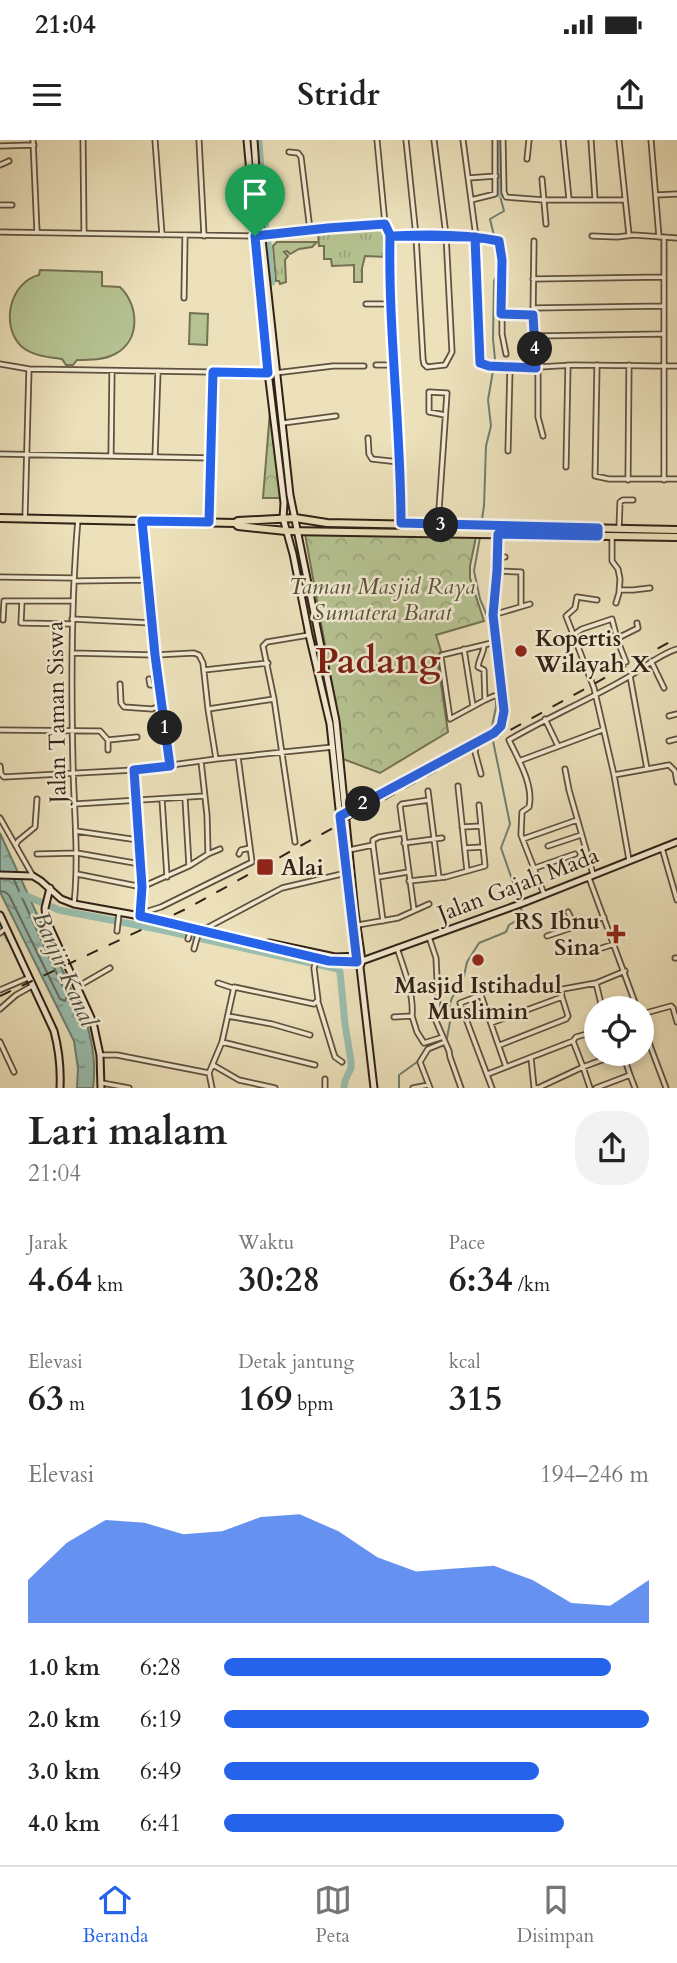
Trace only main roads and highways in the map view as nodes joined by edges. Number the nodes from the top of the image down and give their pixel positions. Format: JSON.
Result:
{"nodes":[{"id":1,"x":247,"y":140,"type":"edge"},
{"id":2,"x":254,"y":140,"type":"edge"},
{"id":3,"x":272,"y":373,"type":"junction"},
{"id":4,"x":0,"y":518,"type":"edge"},
{"id":5,"x":295,"y":518,"type":"junction"},
{"id":6,"x":283,"y":519,"type":"junction"},
{"id":7,"x":235,"y":523,"type":"junction"},
{"id":8,"x":477,"y":529,"type":"junction"},
{"id":9,"x":487,"y":529,"type":"junction"},
{"id":10,"x":677,"y":530,"type":"edge"},
{"id":11,"x":286,"y":531,"type":"junction"},
{"id":12,"x":297,"y":531,"type":"junction"},
{"id":13,"x":598,"y":532,"type":"junction"},
{"id":14,"x":677,"y":537,"type":"edge"},
{"id":15,"x":331,"y":692,"type":"junction"},
{"id":16,"x":323,"y":694,"type":"junction"},
{"id":17,"x":342,"y":815,"type":"junction"},
{"id":18,"x":677,"y":842,"type":"edge"},
{"id":19,"x":349,"y":873,"type":"junction"},
{"id":20,"x":0,"y":875,"type":"edge"},
{"id":21,"x":50,"y":888,"type":"junction"},
{"id":22,"x":353,"y":912,"type":"junction"},
{"id":23,"x":0,"y":915,"type":"edge"},
{"id":24,"x":263,"y":944,"type":"junction"},
{"id":25,"x":360,"y":961,"type":"junction"},
{"id":26,"x":102,"y":1085,"type":"edge"},
{"id":27,"x":60,"y":1088,"type":"edge"},
{"id":28,"x":374,"y":1088,"type":"edge"}],
"edges":[{"from":1,"to":3,"type":"main road"},
{"from":2,"to":3,"type":"main road"},
{"from":3,"to":5,"type":"main road"},
{"from":3,"to":6,"type":"main road"},
{"from":4,"to":7,"type":"main road"},
{"from":5,"to":6,"type":"main road"},
{"from":5,"to":8,"type":"main road"},
{"from":5,"to":12,"type":"main road"},
{"from":6,"to":7,"type":"main road"},
{"from":6,"to":11,"type":"main road"},
{"from":7,"to":11,"type":"main road"},
{"from":8,"to":9,"type":"main road"},
{"from":8,"to":12,"type":"main road"},
{"from":9,"to":13,"type":"main road"},
{"from":9,"to":13,"type":"main road"},
{"from":10,"to":13,"type":"main road"},
{"from":11,"to":12,"type":"main road"},
{"from":11,"to":16,"type":"main road"},
{"from":12,"to":15,"type":"main road"},
{"from":13,"to":14,"type":"main road"},
{"from":15,"to":16,"type":"main road"},
{"from":15,"to":17,"type":"main road"},
{"from":16,"to":17,"type":"main road"},
{"from":17,"to":19,"type":"main road"},
{"from":17,"to":19,"type":"main road"},
{"from":18,"to":25,"type":"main road","name":"Jalan Gajah Mada"},
{"from":19,"to":22,"type":"main road"},
{"from":20,"to":21,"type":"main road"},
{"from":21,"to":24,"type":"main road"},
{"from":21,"to":26,"type":"main road"},
{"from":22,"to":25,"type":"main road"},
{"from":22,"to":25,"type":"main road"},
{"from":23,"to":27,"type":"main road"},
{"from":24,"to":25,"type":"main road"},
{"from":24,"to":25,"type":"main road"},
{"from":25,"to":28,"type":"main road"}]}
